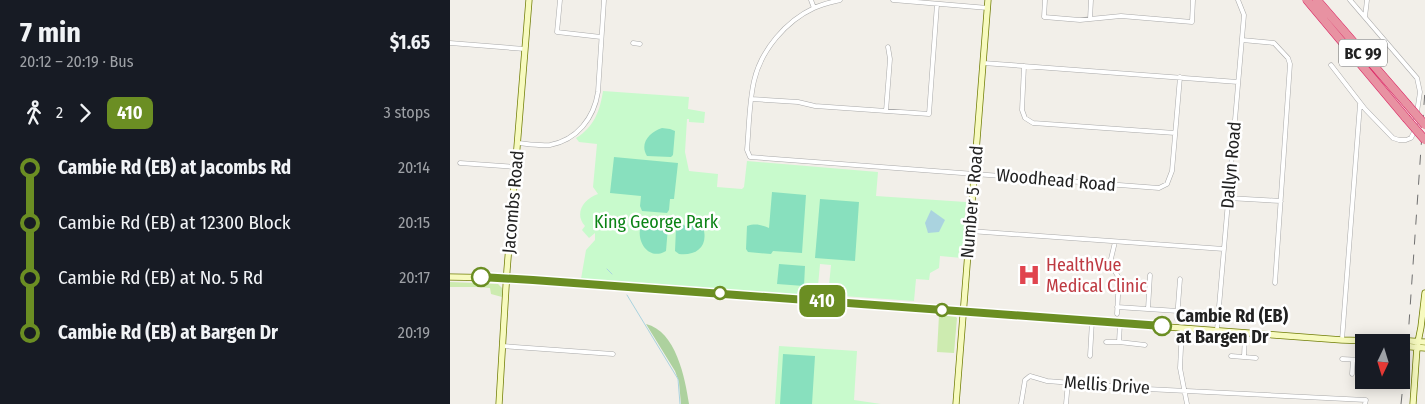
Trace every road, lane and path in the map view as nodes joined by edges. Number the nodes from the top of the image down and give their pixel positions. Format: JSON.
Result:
{"nodes":[{"id":1,"x":529,"y":0,"type":"edge"},
{"id":2,"x":560,"y":0,"type":"edge"},
{"id":3,"x":604,"y":0,"type":"edge"},
{"id":4,"x":811,"y":0,"type":"edge"},
{"id":5,"x":840,"y":0,"type":"edge"},
{"id":6,"x":894,"y":0,"type":"edge"},
{"id":7,"x":988,"y":0,"type":"edge"},
{"id":8,"x":1045,"y":0,"type":"edge"},
{"id":9,"x":1091,"y":0,"type":"edge"},
{"id":10,"x":1193,"y":0,"type":"edge"},
{"id":11,"x":1238,"y":0,"type":"edge"},
{"id":12,"x":1302,"y":0,"type":"edge"},
{"id":13,"x":1307,"y":0,"type":"edge"},
{"id":14,"x":1350,"y":0,"type":"edge"},
{"id":15,"x":1367,"y":0,"type":"edge"},
{"id":16,"x":1318,"y":1,"type":"edge"},
{"id":17,"x":938,"y":4,"type":"junction"},
{"id":18,"x":814,"y":8,"type":"junction"},
{"id":19,"x":988,"y":8,"type":"junction"},
{"id":20,"x":1365,"y":17,"type":"junction"},
{"id":21,"x":1090,"y":19,"type":"junction"},
{"id":22,"x":601,"y":36,"type":"junction"},
{"id":23,"x":1242,"y":40,"type":"junction"},
{"id":24,"x":450,"y":43,"type":"edge"},
{"id":25,"x":633,"y":43,"type":"dead end"},
{"id":26,"x":640,"y":44,"type":"dead end"},
{"id":27,"x":888,"y":47,"type":"dead end"},
{"id":28,"x":525,"y":49,"type":"junction"},
{"id":29,"x":1353,"y":56,"type":"junction"},
{"id":30,"x":983,"y":63,"type":"junction"},
{"id":31,"x":1331,"y":65,"type":"dead end"},
{"id":32,"x":1024,"y":66,"type":"junction"},
{"id":33,"x":1180,"y":77,"type":"junction"},
{"id":34,"x":1238,"y":82,"type":"junction"},
{"id":35,"x":751,"y":99,"type":"junction"},
{"id":36,"x":1360,"y":104,"type":"junction"},
{"id":37,"x":886,"y":111,"type":"junction"},
{"id":38,"x":1425,"y":125,"type":"edge"},
{"id":39,"x":1175,"y":133,"type":"junction"},
{"id":40,"x":1425,"y":140,"type":"edge"},
{"id":41,"x":518,"y":143,"type":"junction"},
{"id":42,"x":460,"y":163,"type":"dead end"},
{"id":43,"x":516,"y":167,"type":"junction"},
{"id":44,"x":974,"y":174,"type":"junction"},
{"id":45,"x":1228,"y":198,"type":"junction"},
{"id":46,"x":1281,"y":201,"type":"junction"},
{"id":47,"x":970,"y":231,"type":"junction"},
{"id":48,"x":1115,"y":242,"type":"junction"},
{"id":49,"x":1224,"y":249,"type":"junction"},
{"id":50,"x":1150,"y":275,"type":"dead end"},
{"id":51,"x":450,"y":276,"type":"edge"},
{"id":52,"x":507,"y":278,"type":"junction"},
{"id":53,"x":1180,"y":278,"type":"dead end"},
{"id":54,"x":1275,"y":283,"type":"dead end"},
{"id":55,"x":1425,"y":294,"type":"edge"},
{"id":56,"x":1117,"y":307,"type":"junction"},
{"id":57,"x":1148,"y":309,"type":"junction"},
{"id":58,"x":963,"y":311,"type":"junction"},
{"id":59,"x":1178,"y":311,"type":"junction"},
{"id":60,"x":1117,"y":314,"type":"dead end"},
{"id":61,"x":1177,"y":320,"type":"dead end"},
{"id":62,"x":1092,"y":321,"type":"junction"},
{"id":63,"x":1120,"y":323,"type":"junction"},
{"id":64,"x":1422,"y":327,"type":"junction"},
{"id":65,"x":1182,"y":328,"type":"junction"},
{"id":66,"x":1218,"y":330,"type":"junction"},
{"id":67,"x":1245,"y":333,"type":"junction"},
{"id":68,"x":1425,"y":334,"type":"edge"},
{"id":69,"x":1342,"y":340,"type":"junction"},
{"id":70,"x":1355,"y":341,"type":"edge"},
{"id":71,"x":1106,"y":342,"type":"dead end"},
{"id":72,"x":1119,"y":342,"type":"junction"},
{"id":73,"x":1425,"y":342,"type":"edge"},
{"id":74,"x":1410,"y":343,"type":"edge"},
{"id":75,"x":1417,"y":344,"type":"junction"},
{"id":76,"x":1145,"y":345,"type":"dead end"},
{"id":77,"x":1410,"y":345,"type":"edge"},
{"id":78,"x":502,"y":346,"type":"junction"},
{"id":79,"x":1425,"y":348,"type":"edge"},
{"id":80,"x":613,"y":354,"type":"dead end"},
{"id":81,"x":1090,"y":356,"type":"dead end"},
{"id":82,"x":1231,"y":356,"type":"dead end"},
{"id":83,"x":1244,"y":357,"type":"junction"},
{"id":84,"x":1256,"y":358,"type":"dead end"},
{"id":85,"x":1342,"y":359,"type":"dead end"},
{"id":86,"x":1353,"y":360,"type":"joint"},
{"id":87,"x":1352,"y":374,"type":"dead end"},
{"id":88,"x":1068,"y":382,"type":"junction"},
{"id":89,"x":1185,"y":390,"type":"junction"},
{"id":90,"x":1322,"y":397,"type":"junction"},
{"id":91,"x":1365,"y":402,"type":"edge"},
{"id":92,"x":499,"y":404,"type":"edge"},
{"id":93,"x":956,"y":404,"type":"edge"},
{"id":94,"x":1021,"y":404,"type":"edge"},
{"id":95,"x":1066,"y":404,"type":"edge"},
{"id":96,"x":1187,"y":404,"type":"edge"},
{"id":97,"x":1321,"y":404,"type":"edge"},
{"id":98,"x":1413,"y":404,"type":"edge"}],
"edges":[{"from":1,"to":28,"type":"main road","name":"Jacombs Road"},
{"from":2,"to":22,"type":"street"},
{"from":3,"to":22,"type":"street"},
{"from":4,"to":18,"type":"street"},
{"from":5,"to":18,"type":"street"},
{"from":6,"to":17,"type":"street"},
{"from":7,"to":19,"type":"main road","name":"Number 5 Road"},
{"from":8,"to":21,"type":"street"},
{"from":9,"to":21,"type":"street"},
{"from":10,"to":21,"type":"street"},
{"from":11,"to":23,"type":"street","name":"Dallyn Road"},
{"from":12,"to":29,"type":"highway"},
{"from":13,"to":29,"type":"highway","number":"BC 99"},
{"from":14,"to":20,"type":"street"},
{"from":15,"to":20,"type":"street"},
{"from":16,"to":38,"type":"highway","number":"BC 99","bridge":true},
{"from":17,"to":19,"type":"street"},
{"from":17,"to":37,"type":"street"},
{"from":18,"to":35,"type":"street"},
{"from":19,"to":30,"type":"main road","name":"Number 5 Road"},
{"from":20,"to":36,"type":"street"},
{"from":22,"to":41,"type":"street"},
{"from":23,"to":34,"type":"street","name":"Dallyn Road"},
{"from":23,"to":46,"type":"street"},
{"from":24,"to":28,"type":"street"},
{"from":25,"to":26,"type":"street"},
{"from":27,"to":37,"type":"street"},
{"from":28,"to":41,"type":"main road","name":"Jacombs Road"},
{"from":29,"to":40,"type":"highway","number":"BC 99","bridge":true},
{"from":30,"to":32,"type":"street"},
{"from":30,"to":44,"type":"main road","name":"Number 5 Road"},
{"from":31,"to":36,"type":"street"},
{"from":32,"to":33,"type":"street"},
{"from":32,"to":39,"type":"street"},
{"from":33,"to":34,"type":"street"},
{"from":33,"to":39,"type":"street","name":"Woodhead Road"},
{"from":34,"to":45,"type":"street","name":"Dallyn Road"},
{"from":35,"to":37,"type":"street"},
{"from":35,"to":44,"type":"street","name":"Woodhead Road"},
{"from":36,"to":69,"type":"street"},
{"from":39,"to":44,"type":"street","name":"Woodhead Road"},
{"from":41,"to":43,"type":"main road","name":"Jacombs Road"},
{"from":42,"to":43,"type":"street"},
{"from":43,"to":52,"type":"main road","name":"Jacombs Road"},
{"from":44,"to":47,"type":"main road","name":"Number 5 Road"},
{"from":45,"to":46,"type":"street"},
{"from":45,"to":49,"type":"street","name":"Dallyn Road"},
{"from":46,"to":54,"type":"street"},
{"from":47,"to":48,"type":"street"},
{"from":47,"to":58,"type":"main road","name":"Number 5 Road"},
{"from":48,"to":49,"type":"street"},
{"from":48,"to":56,"type":"street"},
{"from":49,"to":66,"type":"street","name":"Dallyn Road"},
{"from":50,"to":57,"type":"street"},
{"from":51,"to":52,"type":"main road"},
{"from":52,"to":58,"type":"main road"},
{"from":52,"to":78,"type":"main road","name":"Jacombs Road"},
{"from":53,"to":59,"type":"street"},
{"from":55,"to":64,"type":"main road"},
{"from":56,"to":57,"type":"street"},
{"from":56,"to":60,"type":"street"},
{"from":57,"to":59,"type":"street"},
{"from":58,"to":62,"type":"main road"},
{"from":58,"to":93,"type":"main road","name":"Number 5 Road"},
{"from":59,"to":61,"type":"street"},
{"from":62,"to":63,"type":"main road"},
{"from":62,"to":81,"type":"street"},
{"from":63,"to":65,"type":"main road"},
{"from":63,"to":72,"type":"street"},
{"from":64,"to":68,"type":"main road"},
{"from":64,"to":75,"type":"main road"},
{"from":65,"to":66,"type":"main road"},
{"from":65,"to":89,"type":"street"},
{"from":66,"to":67,"type":"main road"},
{"from":67,"to":69,"type":"main road"},
{"from":67,"to":83,"type":"street"},
{"from":69,"to":70,"type":"main road"},
{"from":71,"to":72,"type":"street"},
{"from":72,"to":76,"type":"street"},
{"from":73,"to":75,"type":"main road"},
{"from":74,"to":75,"type":"main road"},
{"from":75,"to":77,"type":"main road"},
{"from":75,"to":79,"type":"main road"},
{"from":75,"to":98,"type":"main road"},
{"from":78,"to":80,"type":"street"},
{"from":78,"to":92,"type":"main road","name":"Jacombs Road"},
{"from":82,"to":83,"type":"street"},
{"from":83,"to":84,"type":"street"},
{"from":85,"to":86,"type":"street"},
{"from":86,"to":87,"type":"street"},
{"from":88,"to":89,"type":"street","name":"Mellis Drive"},
{"from":88,"to":94,"type":"street","name":"Mellis Drive"},
{"from":88,"to":95,"type":"street"},
{"from":89,"to":90,"type":"street","name":"Mellis Drive"},
{"from":89,"to":96,"type":"street"},
{"from":90,"to":91,"type":"street","name":"Mellis Drive"},
{"from":90,"to":97,"type":"street"}]}
